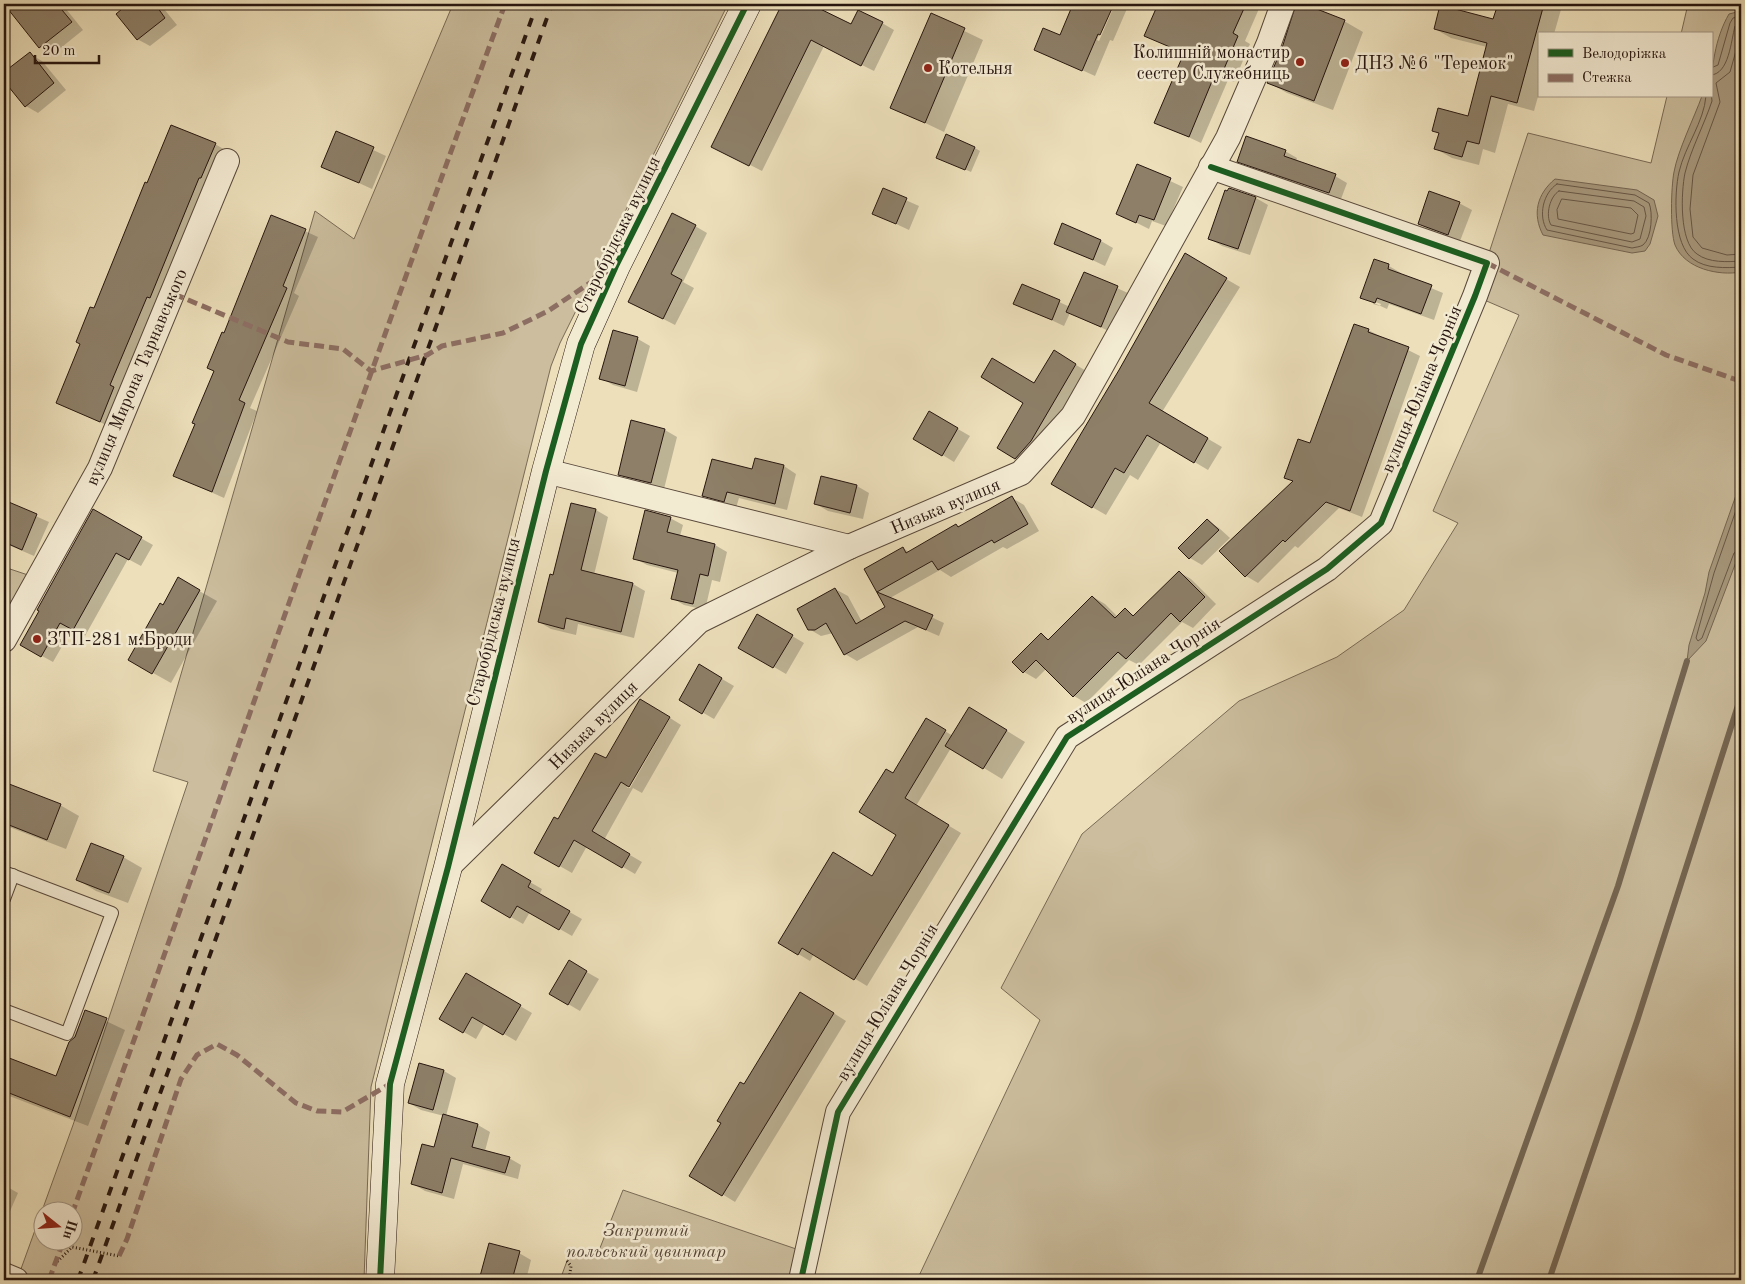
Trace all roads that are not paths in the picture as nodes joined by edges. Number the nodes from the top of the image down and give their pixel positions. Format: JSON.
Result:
{"nodes":[{"id":1,"x":747,"y":4,"type":"edge"},
{"id":2,"x":1283,"y":4,"type":"edge"},
{"id":3,"x":227,"y":161,"type":"dead end"},
{"id":4,"x":1211,"y":167,"type":"junction"},
{"id":5,"x":546,"y":471,"type":"junction"},
{"id":6,"x":850,"y":547,"type":"junction"},
{"id":7,"x":4,"y":640,"type":"edge"},
{"id":8,"x":448,"y":867,"type":"junction"},
{"id":9,"x":8,"y":874,"type":"edge"},
{"id":10,"x":4,"y":899,"type":"edge"},
{"id":11,"x":4,"y":1010,"type":"edge"},
{"id":12,"x":4,"y":1275,"type":"edge"},
{"id":13,"x":16,"y":1280,"type":"edge"},
{"id":14,"x":380,"y":1280,"type":"edge"},
{"id":15,"x":801,"y":1280,"type":"edge"}],
"edges":[{"from":1,"to":5,"type":"street","name":"Старобрідська вулиця"},
{"from":2,"to":4,"type":"street","name":"Низька вулиця"},
{"from":3,"to":7,"type":"street","name":"вулиця Мирона Тарнавського"},
{"from":4,"to":6,"type":"street","name":"Низька вулиця"},
{"from":4,"to":15,"type":"street","name":"вулиця Юліана Чорнія"},
{"from":5,"to":6,"type":"street"},
{"from":5,"to":8,"type":"street","name":"Старобрідська вулиця"},
{"from":6,"to":8,"type":"street","name":"Низька вулиця"},
{"from":8,"to":14,"type":"street","name":"Старобрідська вулиця"},
{"from":9,"to":10,"type":"lane"},
{"from":9,"to":11,"type":"lane"},
{"from":12,"to":13,"type":"street"}]}
